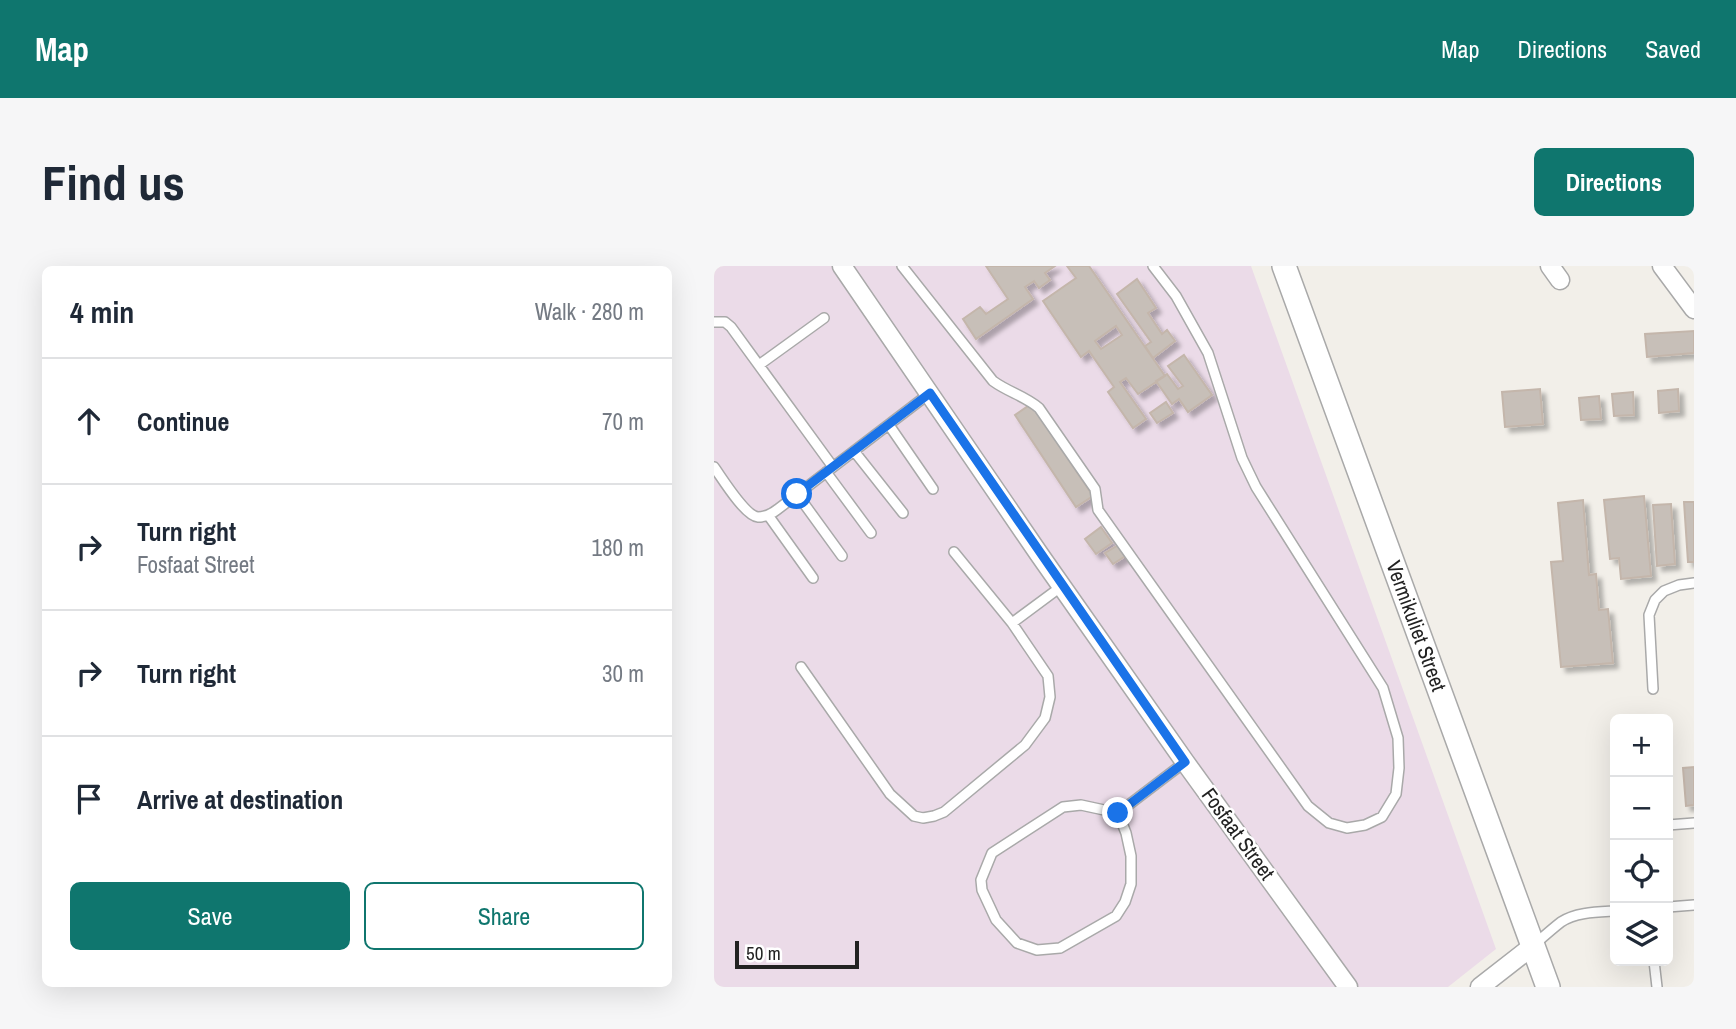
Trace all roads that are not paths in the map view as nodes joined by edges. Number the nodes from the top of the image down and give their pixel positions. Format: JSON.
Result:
{"nodes":[{"id":1,"x":842,"y":266,"type":"edge"},
{"id":2,"x":902,"y":266,"type":"edge"},
{"id":3,"x":1153,"y":266,"type":"edge"},
{"id":4,"x":1284,"y":266,"type":"edge"},
{"id":5,"x":1662,"y":266,"type":"edge"},
{"id":6,"x":1694,"y":309,"type":"edge"},
{"id":7,"x":824,"y":318,"type":"dead end"},
{"id":8,"x":714,"y":321,"type":"edge"},
{"id":9,"x":759,"y":365,"type":"junction"},
{"id":10,"x":930,"y":393,"type":"junction"},
{"id":11,"x":889,"y":425,"type":"junction"},
{"id":12,"x":854,"y":451,"type":"junction"},
{"id":13,"x":714,"y":467,"type":"edge"},
{"id":14,"x":830,"y":470,"type":"junction"},
{"id":15,"x":933,"y":489,"type":"dead end"},
{"id":16,"x":797,"y":494,"type":"junction"},
{"id":17,"x":903,"y":513,"type":"dead end"},
{"id":18,"x":768,"y":515,"type":"junction"},
{"id":19,"x":870,"y":533,"type":"dead end"},
{"id":20,"x":954,"y":552,"type":"dead end"},
{"id":21,"x":842,"y":556,"type":"dead end"},
{"id":22,"x":813,"y":578,"type":"dead end"},
{"id":23,"x":1694,"y":583,"type":"edge"},
{"id":24,"x":1062,"y":586,"type":"junction"},
{"id":25,"x":1012,"y":623,"type":"junction"},
{"id":26,"x":801,"y":667,"type":"dead end"},
{"id":27,"x":1653,"y":689,"type":"dead end"},
{"id":28,"x":1185,"y":762,"type":"junction"},
{"id":29,"x":1118,"y":813,"type":"junction"},
{"id":30,"x":1694,"y":823,"type":"edge"},
{"id":31,"x":1673,"y":825,"type":"edge"},
{"id":32,"x":1694,"y":905,"type":"edge"},
{"id":33,"x":1673,"y":907,"type":"edge"},
{"id":34,"x":1610,"y":911,"type":"edge"},
{"id":35,"x":1534,"y":945,"type":"junction"},
{"id":36,"x":1655,"y":966,"type":"edge"},
{"id":37,"x":1348,"y":987,"type":"edge"},
{"id":38,"x":1480,"y":987,"type":"edge"},
{"id":39,"x":1548,"y":987,"type":"edge"},
{"id":40,"x":1657,"y":987,"type":"edge"}],
"edges":[{"from":1,"to":10,"type":"street","name":"Fosfaat Street"},
{"from":2,"to":3,"type":"lane"},
{"from":4,"to":35,"type":"street","name":"Vermikuliet Street"},
{"from":5,"to":6,"type":"street"},
{"from":7,"to":9,"type":"lane"},
{"from":8,"to":9,"type":"lane"},
{"from":9,"to":14,"type":"lane"},
{"from":10,"to":11,"type":"lane"},
{"from":10,"to":24,"type":"street","name":"Fosfaat Street"},
{"from":11,"to":12,"type":"lane"},
{"from":11,"to":15,"type":"lane"},
{"from":12,"to":14,"type":"lane"},
{"from":12,"to":17,"type":"lane"},
{"from":13,"to":18,"type":"lane"},
{"from":14,"to":16,"type":"lane"},
{"from":14,"to":19,"type":"lane"},
{"from":16,"to":18,"type":"lane"},
{"from":16,"to":21,"type":"lane"},
{"from":18,"to":22,"type":"lane"},
{"from":20,"to":25,"type":"lane"},
{"from":23,"to":27,"type":"lane"},
{"from":24,"to":25,"type":"lane"},
{"from":24,"to":28,"type":"street","name":"Fosfaat Street"},
{"from":25,"to":26,"type":"lane"},
{"from":28,"to":29,"type":"lane"},
{"from":28,"to":37,"type":"street","name":"Fosfaat Street"},
{"from":29,"to":29,"type":"lane"},
{"from":30,"to":31,"type":"lane"},
{"from":32,"to":33,"type":"lane"},
{"from":34,"to":35,"type":"lane"},
{"from":35,"to":38,"type":"street"},
{"from":35,"to":39,"type":"street","name":"Vermikuliet Street"},
{"from":36,"to":40,"type":"lane"}]}
